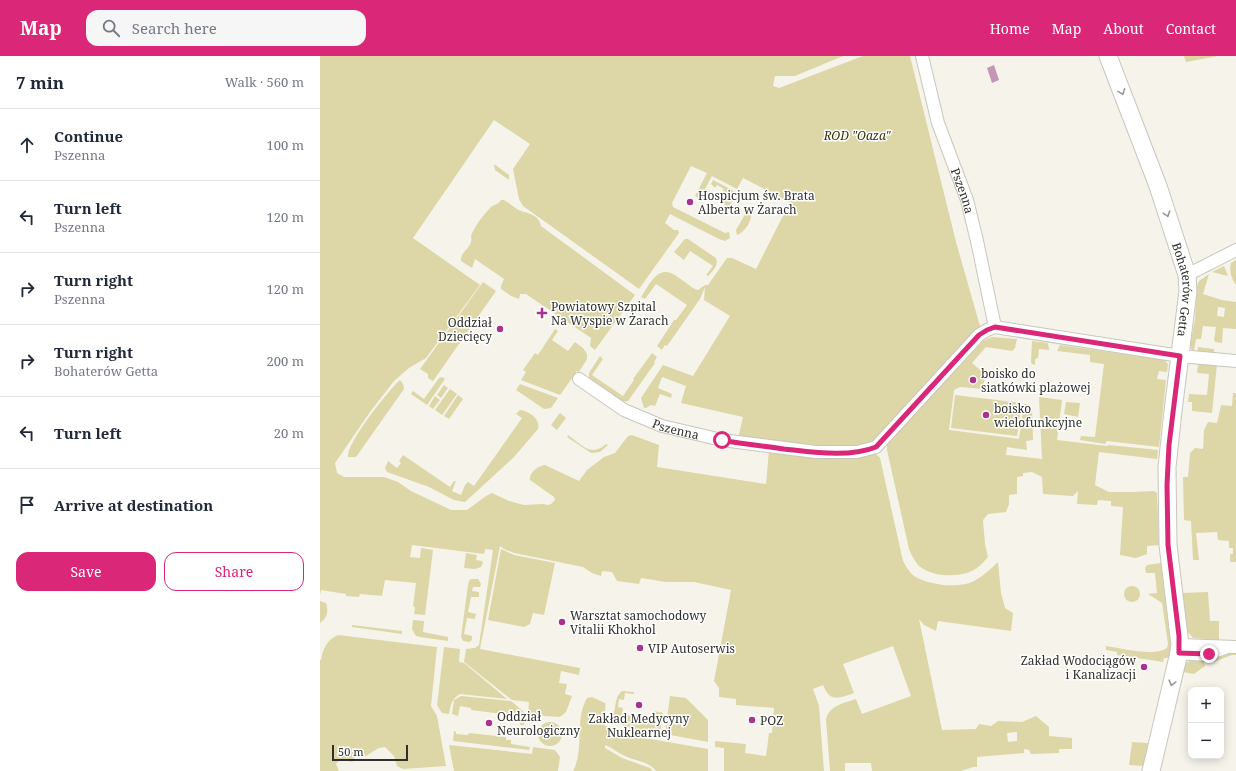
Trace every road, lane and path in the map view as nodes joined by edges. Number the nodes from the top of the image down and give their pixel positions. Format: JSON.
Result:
{"nodes":[{"id":1,"x":922,"y":56,"type":"edge"},
{"id":2,"x":1108,"y":56,"type":"edge"},
{"id":3,"x":1236,"y":250,"type":"edge"},
{"id":4,"x":1187,"y":275,"type":"junction"},
{"id":5,"x":995,"y":327,"type":"junction"},
{"id":6,"x":1180,"y":356,"type":"junction"},
{"id":7,"x":1236,"y":361,"type":"edge"},
{"id":8,"x":579,"y":379,"type":"dead end"},
{"id":9,"x":1233,"y":647,"type":"edge"},
{"id":10,"x":1179,"y":649,"type":"junction"},
{"id":11,"x":1151,"y":771,"type":"edge"}],
"edges":[{"from":1,"to":5,"type":"street","name":"Pszenna"},
{"from":2,"to":4,"type":"street","name":"Bohaterów Getta","one_way":true},
{"from":3,"to":4,"type":"street"},
{"from":4,"to":6,"type":"street","name":"Bohaterów Getta"},
{"from":5,"to":6,"type":"street"},
{"from":5,"to":8,"type":"street","name":"Pszenna"},
{"from":6,"to":7,"type":"street"},
{"from":6,"to":10,"type":"street","name":"Bohaterów Getta"},
{"from":9,"to":10,"type":"street"},
{"from":10,"to":11,"type":"street","name":"Bohaterów Getta","one_way":true}]}
